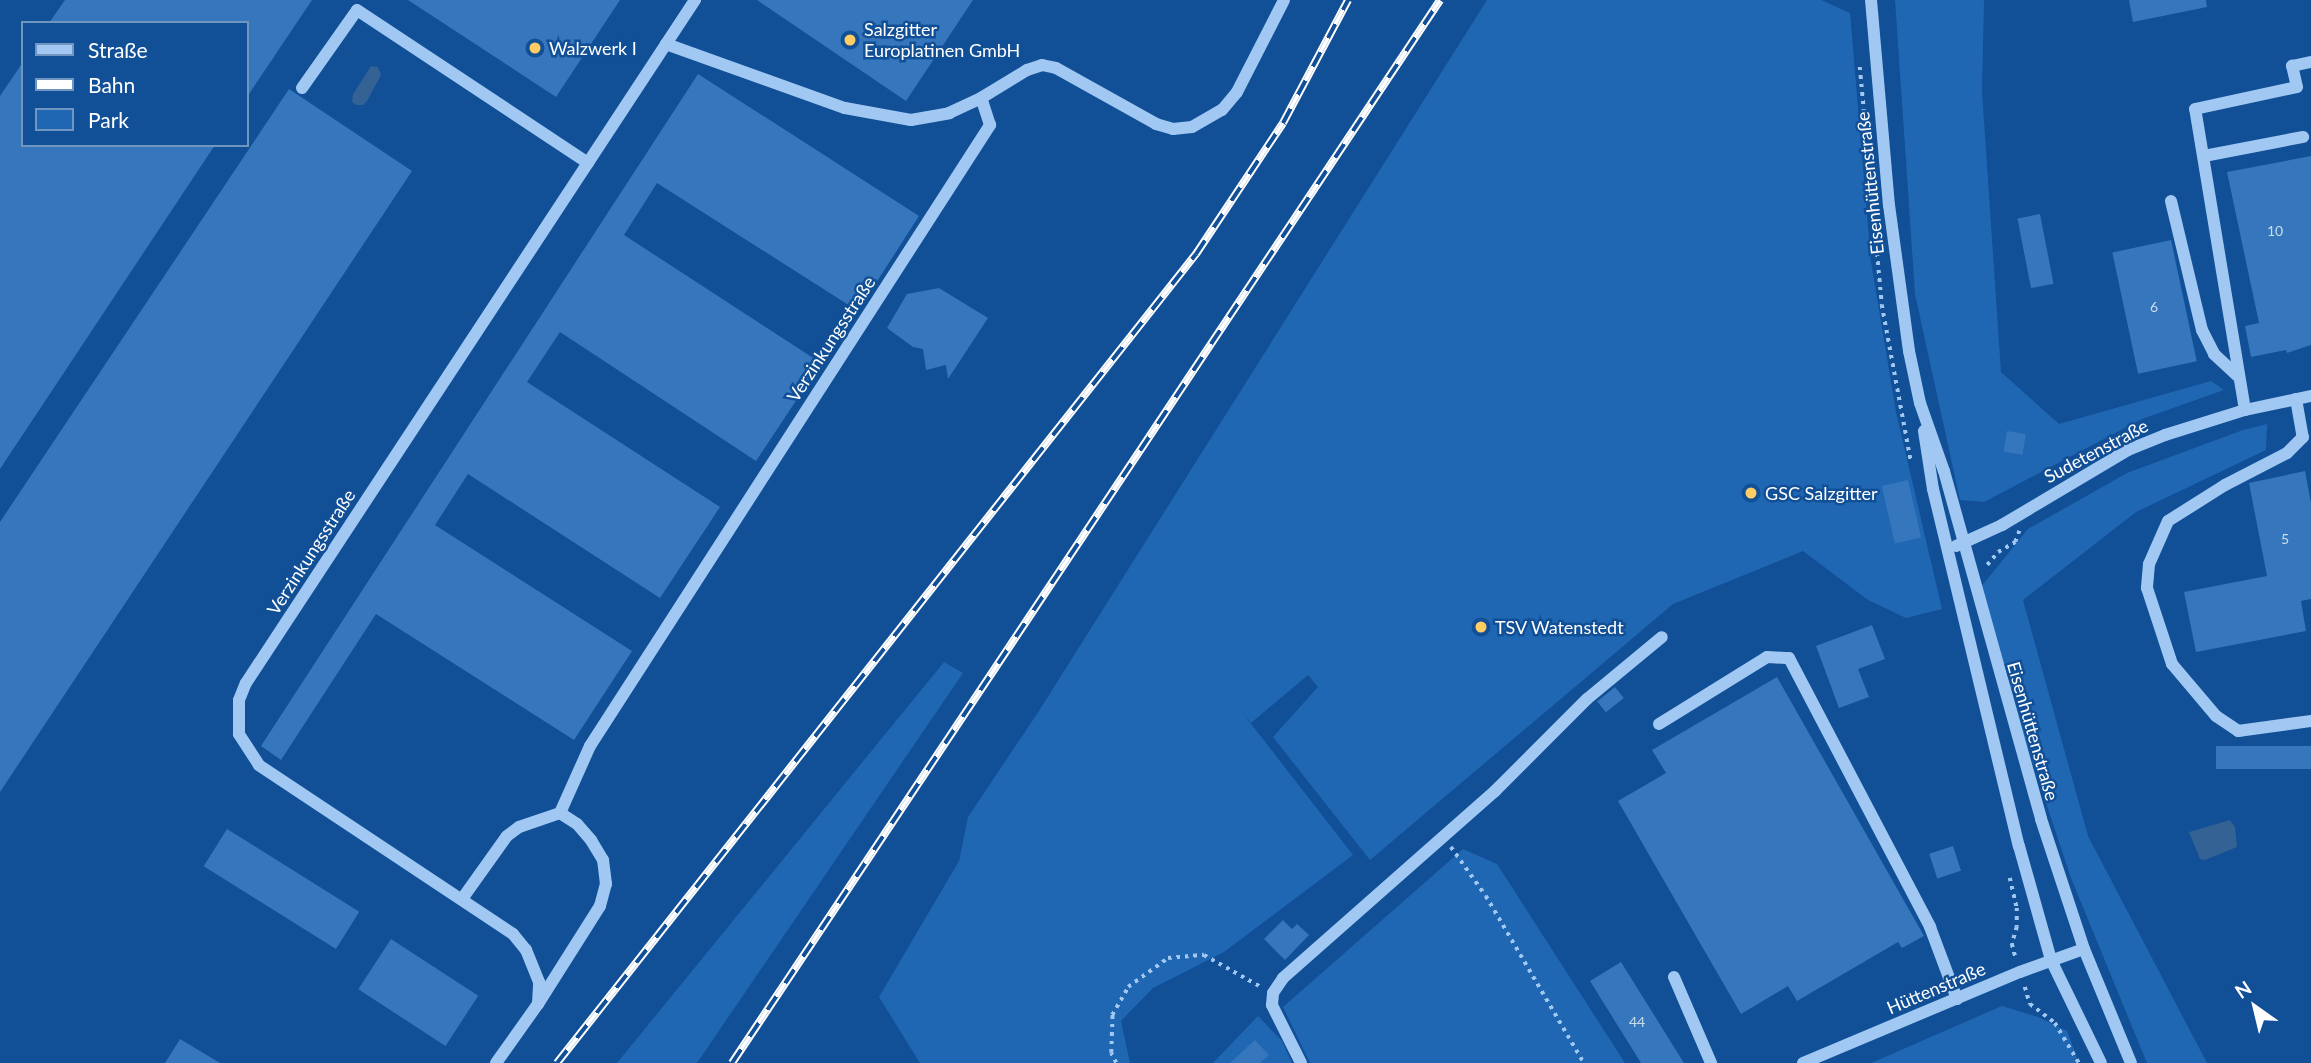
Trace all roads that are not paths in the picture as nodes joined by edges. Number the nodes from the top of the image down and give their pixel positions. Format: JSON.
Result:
{"nodes":[{"id":1,"x":695,"y":0,"type":"edge"},
{"id":2,"x":1284,"y":0,"type":"edge"},
{"id":3,"x":1871,"y":0,"type":"edge"},
{"id":4,"x":666,"y":44,"type":"junction"},
{"id":5,"x":2311,"y":62,"type":"edge"},
{"id":6,"x":302,"y":88,"type":"dead end"},
{"id":7,"x":981,"y":98,"type":"junction"},
{"id":8,"x":2303,"y":137,"type":"dead end"},
{"id":9,"x":2204,"y":156,"type":"junction"},
{"id":10,"x":588,"y":163,"type":"junction"},
{"id":11,"x":2171,"y":201,"type":"dead end"},
{"id":12,"x":2239,"y":377,"type":"junction"},
{"id":13,"x":2311,"y":396,"type":"edge"},
{"id":14,"x":2297,"y":398,"type":"junction"},
{"id":15,"x":1920,"y":403,"type":"junction"},
{"id":16,"x":2245,"y":410,"type":"junction"},
{"id":17,"x":1962,"y":544,"type":"junction"},
{"id":18,"x":1947,"y":548,"type":"junction"},
{"id":19,"x":1662,"y":637,"type":"dead end"},
{"id":20,"x":2311,"y":721,"type":"edge"},
{"id":21,"x":1659,"y":724,"type":"dead end"},
{"id":22,"x":560,"y":813,"type":"junction"},
{"id":23,"x":462,"y":899,"type":"junction"},
{"id":24,"x":2084,"y":948,"type":"junction"},
{"id":25,"x":2050,"y":960,"type":"junction"},
{"id":26,"x":1674,"y":977,"type":"dead end"},
{"id":27,"x":1957,"y":999,"type":"junction"},
{"id":28,"x":538,"y":1004,"type":"junction"},
{"id":29,"x":496,"y":1063,"type":"edge"},
{"id":30,"x":1301,"y":1063,"type":"edge"},
{"id":31,"x":1711,"y":1063,"type":"edge"},
{"id":32,"x":1803,"y":1063,"type":"edge"},
{"id":33,"x":2101,"y":1063,"type":"edge"},
{"id":34,"x":2131,"y":1063,"type":"edge"}],
"edges":[{"from":1,"to":4,"type":"street","name":"Verzinkungsstraße"},
{"from":2,"to":7,"type":"street"},
{"from":3,"to":15,"type":"street","name":"Eisenhüttenstraße"},
{"from":4,"to":7,"type":"street"},
{"from":4,"to":10,"type":"street","name":"Verzinkungsstraße"},
{"from":5,"to":9,"type":"street"},
{"from":6,"to":10,"type":"street"},
{"from":7,"to":22,"type":"street","name":"Verzinkungsstraße"},
{"from":8,"to":9,"type":"street"},
{"from":9,"to":12,"type":"street"},
{"from":10,"to":23,"type":"street","name":"Verzinkungsstraße"},
{"from":11,"to":12,"type":"street"},
{"from":12,"to":16,"type":"street"},
{"from":13,"to":14,"type":"street","name":"Sudetenstraße"},
{"from":14,"to":16,"type":"street","name":"Sudetenstraße"},
{"from":14,"to":20,"type":"street"},
{"from":15,"to":17,"type":"street","name":"Eisenhüttenstraße"},
{"from":15,"to":18,"type":"street","name":"Eisenhüttenstraße"},
{"from":16,"to":17,"type":"street","name":"Sudetenstraße"},
{"from":17,"to":18,"type":"street","name":"Sudetenstraße"},
{"from":17,"to":24,"type":"street","name":"Eisenhüttenstraße"},
{"from":18,"to":25,"type":"street","name":"Eisenhüttenstraße"},
{"from":19,"to":30,"type":"street"},
{"from":21,"to":27,"type":"street"},
{"from":22,"to":23,"type":"street"},
{"from":22,"to":28,"type":"street"},
{"from":23,"to":28,"type":"street","name":"Verzinkungsstraße"},
{"from":24,"to":25,"type":"street","name":"Hüttenstraße"},
{"from":24,"to":34,"type":"street","name":"Eisenhüttenstraße"},
{"from":25,"to":27,"type":"street","name":"Hüttenstraße"},
{"from":25,"to":33,"type":"street","name":"Eisenhüttenstraße"},
{"from":26,"to":31,"type":"street"},
{"from":27,"to":32,"type":"street","name":"Hüttenstraße"},
{"from":28,"to":29,"type":"street"}]}
